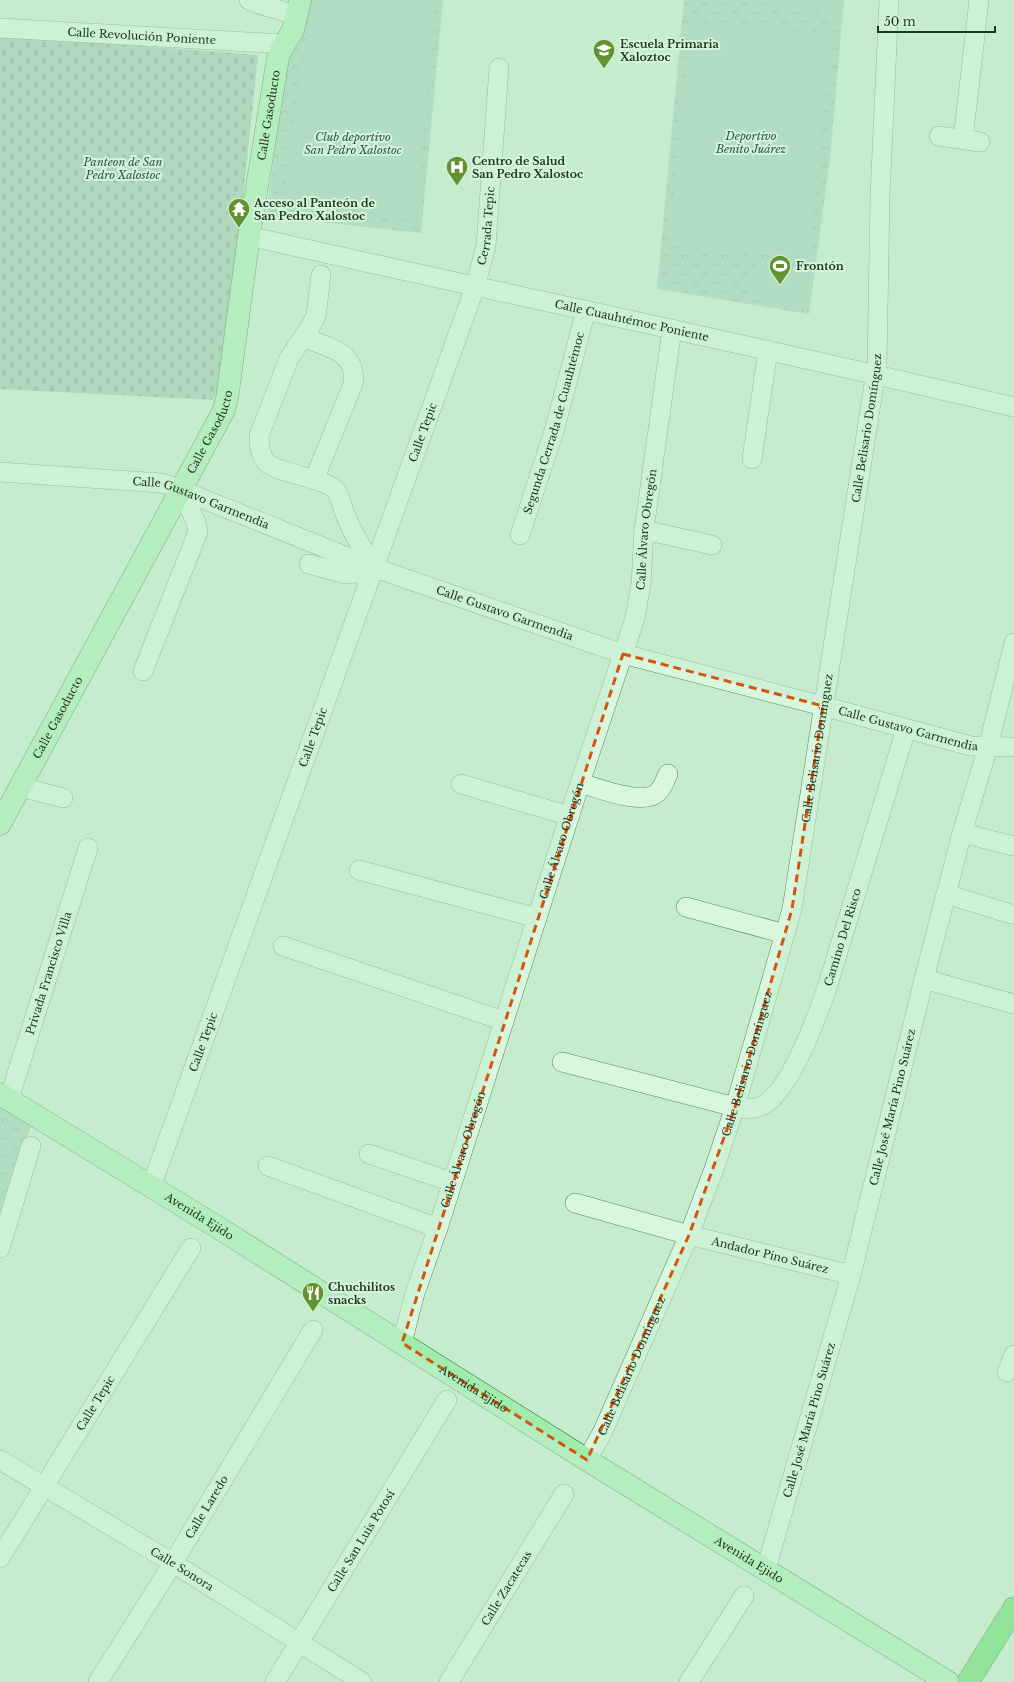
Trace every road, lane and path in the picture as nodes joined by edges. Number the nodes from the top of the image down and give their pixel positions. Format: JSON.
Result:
{"nodes":[{"id":1,"x":249,"y":0,"type":"edge"},
{"id":2,"x":889,"y":0,"type":"edge"},
{"id":3,"x":979,"y":0,"type":"edge"},
{"id":4,"x":298,"y":7,"type":"edge"},
{"id":5,"x":0,"y":28,"type":"edge"},
{"id":6,"x":284,"y":44,"type":"junction"},
{"id":7,"x":499,"y":68,"type":"dead end"},
{"id":8,"x":939,"y":136,"type":"dead end"},
{"id":9,"x":249,"y":236,"type":"junction"},
{"id":10,"x":321,"y":275,"type":"dead end"},
{"id":11,"x":475,"y":287,"type":"junction"},
{"id":12,"x":586,"y":310,"type":"junction"},
{"id":13,"x":672,"y":329,"type":"junction"},
{"id":14,"x":303,"y":338,"type":"junction"},
{"id":15,"x":768,"y":350,"type":"junction"},
{"id":16,"x":876,"y":374,"type":"junction"},
{"id":17,"x":1014,"y":406,"type":"edge"},
{"id":18,"x":752,"y":459,"type":"dead end"},
{"id":19,"x":0,"y":472,"type":"edge"},
{"id":20,"x":314,"y":480,"type":"junction"},
{"id":21,"x":181,"y":490,"type":"junction"},
{"id":22,"x":644,"y":530,"type":"junction"},
{"id":23,"x":520,"y":535,"type":"dead end"},
{"id":24,"x":712,"y":545,"type":"dead end"},
{"id":25,"x":309,"y":564,"type":"dead end"},
{"id":26,"x":375,"y":568,"type":"junction"},
{"id":27,"x":1014,"y":643,"type":"edge"},
{"id":28,"x":623,"y":654,"type":"junction"},
{"id":29,"x":143,"y":671,"type":"dead end"},
{"id":30,"x":824,"y":706,"type":"junction"},
{"id":31,"x":906,"y":729,"type":"junction"},
{"id":32,"x":988,"y":747,"type":"junction"},
{"id":33,"x":1014,"y":748,"type":"edge"},
{"id":34,"x":668,"y":774,"type":"dead end"},
{"id":35,"x":580,"y":782,"type":"junction"},
{"id":36,"x":462,"y":784,"type":"dead end"},
{"id":37,"x":21,"y":787,"type":"junction"},
{"id":38,"x":63,"y":798,"type":"dead end"},
{"id":39,"x":570,"y":816,"type":"junction"},
{"id":40,"x":0,"y":824,"type":"edge"},
{"id":41,"x":962,"y":833,"type":"junction"},
{"id":42,"x":1014,"y":846,"type":"edge"},
{"id":43,"x":88,"y":848,"type":"dead end"},
{"id":44,"x":359,"y":870,"type":"dead end"},
{"id":45,"x":946,"y":894,"type":"junction"},
{"id":46,"x":686,"y":907,"type":"dead end"},
{"id":47,"x":1014,"y":915,"type":"edge"},
{"id":48,"x":537,"y":918,"type":"junction"},
{"id":49,"x":785,"y":934,"type":"junction"},
{"id":50,"x":283,"y":946,"type":"dead end"},
{"id":51,"x":924,"y":979,"type":"junction"},
{"id":52,"x":1014,"y":1004,"type":"edge"},
{"id":53,"x":504,"y":1021,"type":"junction"},
{"id":54,"x":562,"y":1062,"type":"dead end"},
{"id":55,"x":4,"y":1097,"type":"edge"},
{"id":56,"x":735,"y":1107,"type":"junction"},
{"id":57,"x":31,"y":1146,"type":"dead end"},
{"id":58,"x":369,"y":1154,"type":"dead end"},
{"id":59,"x":268,"y":1166,"type":"dead end"},
{"id":60,"x":452,"y":1182,"type":"junction"},
{"id":61,"x":151,"y":1187,"type":"junction"},
{"id":62,"x":575,"y":1203,"type":"dead end"},
{"id":63,"x":438,"y":1228,"type":"junction"},
{"id":64,"x":690,"y":1235,"type":"junction"},
{"id":65,"x":0,"y":1248,"type":"edge"},
{"id":66,"x":191,"y":1248,"type":"dead end"},
{"id":67,"x":851,"y":1275,"type":"junction"},
{"id":68,"x":313,"y":1330,"type":"dead end"},
{"id":69,"x":402,"y":1343,"type":"junction"},
{"id":70,"x":447,"y":1400,"type":"dead end"},
{"id":71,"x":0,"y":1460,"type":"edge"},
{"id":72,"x":587,"y":1460,"type":"junction"},
{"id":73,"x":44,"y":1486,"type":"junction"},
{"id":74,"x":564,"y":1494,"type":"dead end"},
{"id":75,"x":0,"y":1558,"type":"edge"},
{"id":76,"x":173,"y":1563,"type":"junction"},
{"id":77,"x":766,"y":1569,"type":"junction"},
{"id":78,"x":744,"y":1596,"type":"dead end"},
{"id":79,"x":1014,"y":1608,"type":"edge"},
{"id":80,"x":300,"y":1643,"type":"junction"},
{"id":81,"x":98,"y":1682,"type":"edge"},
{"id":82,"x":275,"y":1682,"type":"edge"},
{"id":83,"x":362,"y":1682,"type":"edge"},
{"id":84,"x":449,"y":1682,"type":"edge"},
{"id":85,"x":689,"y":1682,"type":"edge"},
{"id":86,"x":948,"y":1682,"type":"edge"},
{"id":87,"x":968,"y":1682,"type":"edge"}],
"edges":[{"from":1,"to":4,"type":"street"},
{"from":2,"to":16,"type":"street","name":"Calle Belisario Domínguez"},
{"from":3,"to":8,"type":"street"},
{"from":4,"to":6,"type":"main road","name":"Calle Gasoducto"},
{"from":5,"to":6,"type":"street","name":"Calle Revolución Poniente"},
{"from":6,"to":9,"type":"main road","name":"Calle Gasoducto"},
{"from":7,"to":11,"type":"street","name":"Cerrada Tepic"},
{"from":9,"to":11,"type":"street","name":"Calle Cuauhtémoc Poniente"},
{"from":9,"to":21,"type":"main road","name":"Calle Gasoducto"},
{"from":10,"to":14,"type":"street"},
{"from":11,"to":12,"type":"street","name":"Calle Cuauhtémoc Poniente"},
{"from":11,"to":26,"type":"street","name":"Calle Tepic"},
{"from":12,"to":13,"type":"street","name":"Calle Cuauhtémoc Poniente"},
{"from":12,"to":23,"type":"street","name":"Segunda Cerrada de Cuauhtémoc"},
{"from":13,"to":15,"type":"street","name":"Calle Cuauhtémoc Poniente"},
{"from":13,"to":22,"type":"street","name":"Calle Álvaro Obregón"},
{"from":14,"to":20,"type":"street"},
{"from":14,"to":20,"type":"street"},
{"from":15,"to":16,"type":"street","name":"Calle Cuauhtémoc Poniente"},
{"from":15,"to":18,"type":"street"},
{"from":16,"to":17,"type":"street","name":"Calle Cuauhtémoc Poniente"},
{"from":16,"to":30,"type":"street","name":"Calle Belisario Domínguez"},
{"from":19,"to":21,"type":"street","name":"Calle Gustavo Garmendia"},
{"from":20,"to":26,"type":"street"},
{"from":21,"to":26,"type":"street","name":"Calle Gustavo Garmendia"},
{"from":21,"to":29,"type":"street"},
{"from":21,"to":37,"type":"main road","name":"Calle Gasoducto"},
{"from":22,"to":24,"type":"street"},
{"from":22,"to":28,"type":"street","name":"Calle Álvaro Obregón"},
{"from":25,"to":26,"type":"street"},
{"from":26,"to":28,"type":"street","name":"Calle Gustavo Garmendia"},
{"from":26,"to":61,"type":"street","name":"Calle Tepic"},
{"from":27,"to":32,"type":"street","name":"Calle José María Pino Suárez"},
{"from":28,"to":30,"type":"street","name":"Calle Gustavo Garmendia"},
{"from":28,"to":35,"type":"street","name":"Calle Álvaro Obregón"},
{"from":30,"to":31,"type":"street","name":"Calle Gustavo Garmendia"},
{"from":30,"to":49,"type":"street","name":"Calle Belisario Domínguez"},
{"from":31,"to":32,"type":"street","name":"Calle Gustavo Garmendia"},
{"from":31,"to":56,"type":"street","name":"Camino Del Risco"},
{"from":32,"to":33,"type":"street","name":"Calle Gustavo Garmendia"},
{"from":32,"to":41,"type":"street","name":"Calle José María Pino Suárez"},
{"from":34,"to":35,"type":"street"},
{"from":35,"to":39,"type":"street","name":"Calle Álvaro Obregón"},
{"from":36,"to":39,"type":"street"},
{"from":37,"to":38,"type":"street"},
{"from":37,"to":40,"type":"main road","name":"Calle Gasoducto"},
{"from":39,"to":48,"type":"street","name":"Calle Álvaro Obregón"},
{"from":41,"to":42,"type":"street"},
{"from":41,"to":45,"type":"street","name":"Calle José María Pino Suárez"},
{"from":43,"to":55,"type":"street","name":"Privada Francisco Villa"},
{"from":44,"to":48,"type":"street"},
{"from":45,"to":47,"type":"street"},
{"from":45,"to":51,"type":"street","name":"Calle José María Pino Suárez"},
{"from":46,"to":49,"type":"street"},
{"from":48,"to":53,"type":"street","name":"Calle Álvaro Obregón"},
{"from":49,"to":56,"type":"street","name":"Calle Belisario Domínguez"},
{"from":50,"to":53,"type":"street"},
{"from":51,"to":52,"type":"street"},
{"from":51,"to":67,"type":"street","name":"Calle José María Pino Suárez"},
{"from":53,"to":60,"type":"street","name":"Calle Álvaro Obregón"},
{"from":54,"to":56,"type":"street","name":"Camino Del Risco"},
{"from":55,"to":61,"type":"main road","name":"Avenida Ejido"},
{"from":56,"to":64,"type":"street","name":"Calle Belisario Domínguez"},
{"from":57,"to":65,"type":"street"},
{"from":58,"to":60,"type":"street"},
{"from":59,"to":63,"type":"street"},
{"from":60,"to":63,"type":"street","name":"Calle Álvaro Obregón"},
{"from":61,"to":69,"type":"main road","name":"Avenida Ejido"},
{"from":62,"to":64,"type":"street","name":"Andador Pino Suárez"},
{"from":63,"to":69,"type":"street","name":"Calle Álvaro Obregón"},
{"from":64,"to":67,"type":"street","name":"Andador Pino Suárez"},
{"from":64,"to":72,"type":"street","name":"Calle Belisario Domínguez"},
{"from":66,"to":73,"type":"street","name":"Calle Tepic"},
{"from":67,"to":77,"type":"street","name":"Calle José María Pino Suárez"},
{"from":68,"to":76,"type":"street","name":"Calle Laredo"},
{"from":69,"to":72,"type":"main road","name":"Avenida Ejido"},
{"from":70,"to":80,"type":"street","name":"Calle San Luis Potosí"},
{"from":71,"to":73,"type":"street","name":"Calle Sonora"},
{"from":72,"to":77,"type":"main road","name":"Avenida Ejido"},
{"from":73,"to":75,"type":"street","name":"Calle Tepic"},
{"from":73,"to":76,"type":"street","name":"Calle Sonora"},
{"from":74,"to":84,"type":"street","name":"Calle Zacatecas"},
{"from":76,"to":80,"type":"street","name":"Calle Sonora"},
{"from":76,"to":81,"type":"street","name":"Calle Laredo"},
{"from":77,"to":86,"type":"main road","name":"Avenida Ejido"},
{"from":78,"to":85,"type":"street"},
{"from":79,"to":87,"type":"highway"},
{"from":80,"to":82,"type":"street","name":"Calle San Luis Potosí"},
{"from":80,"to":83,"type":"street","name":"Calle Sonora"}]}
